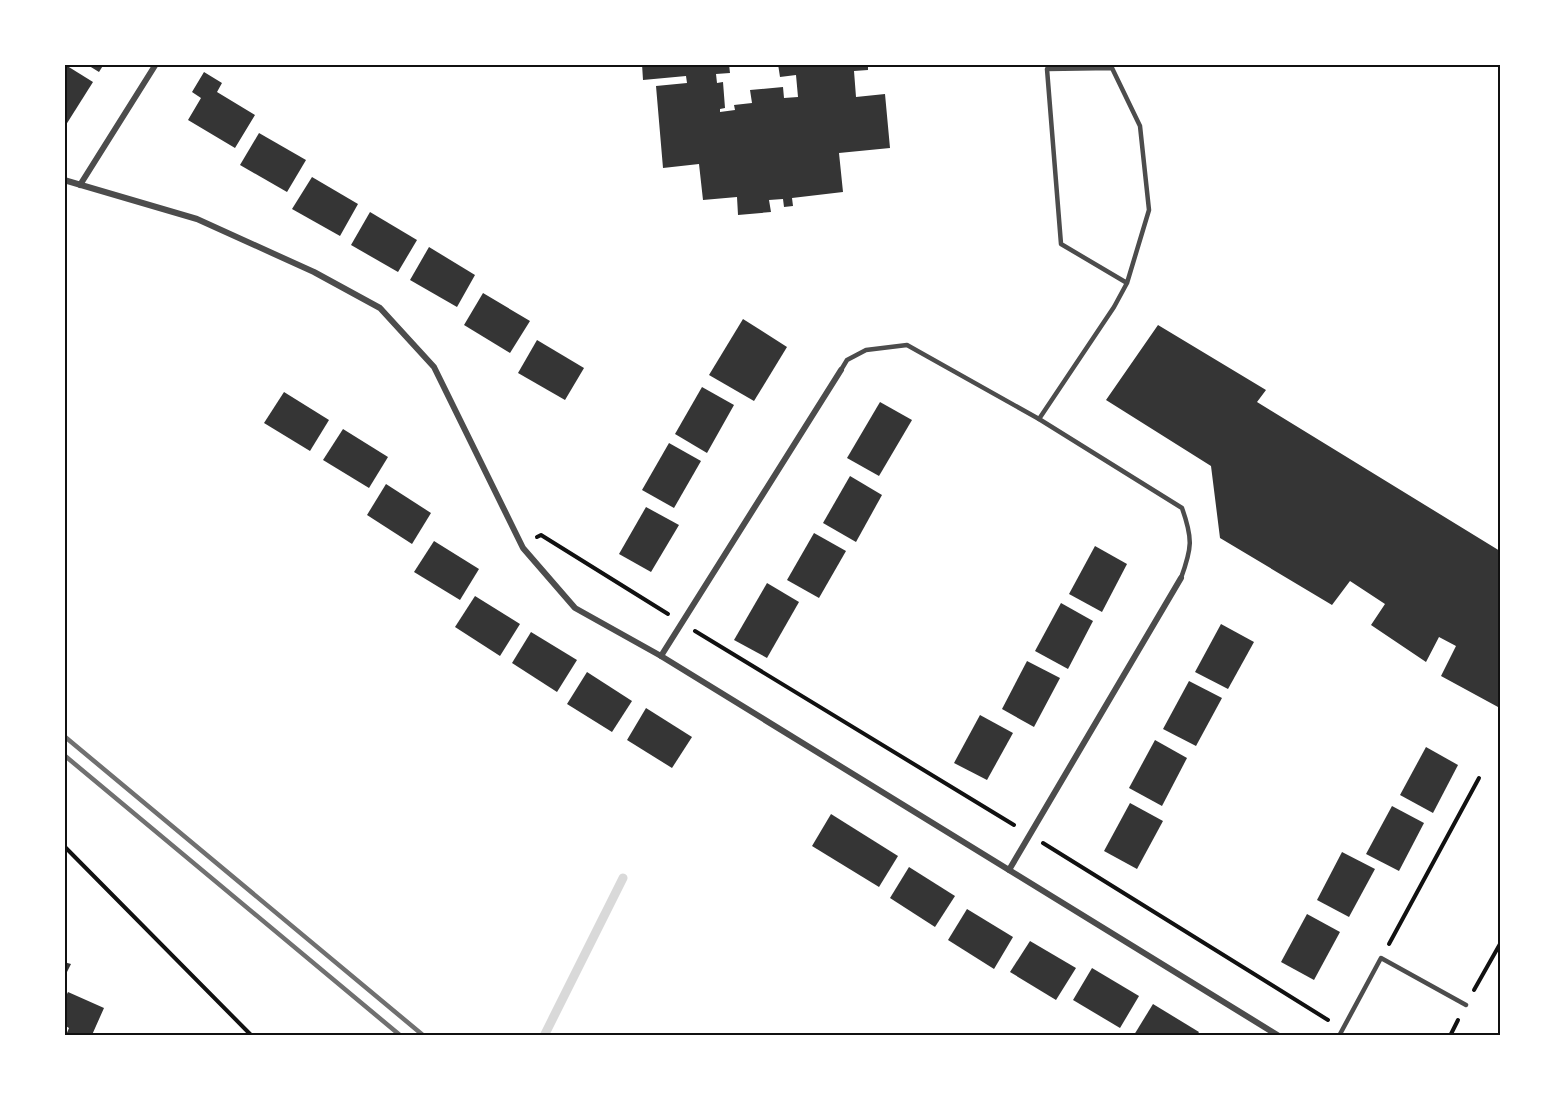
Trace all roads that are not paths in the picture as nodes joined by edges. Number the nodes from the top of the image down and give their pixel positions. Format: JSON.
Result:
{"nodes":[{"id":1,"x":156,"y":64,"type":"edge"},
{"id":2,"x":64,"y":180,"type":"edge"},
{"id":3,"x":80,"y":185,"type":"junction"},
{"id":4,"x":1128,"y":283,"type":"junction"},
{"id":5,"x":841,"y":370,"type":"joint"},
{"id":6,"x":1039,"y":419,"type":"junction"},
{"id":7,"x":1181,"y":578,"type":"joint"},
{"id":8,"x":661,"y":656,"type":"junction"},
{"id":9,"x":1009,"y":870,"type":"junction"},
{"id":10,"x":1466,"y":1005,"type":"dead end"},
{"id":11,"x":1279,"y":1035,"type":"edge"},
{"id":12,"x":1339,"y":1035,"type":"edge"}],
"edges":[{"from":1,"to":3,"type":"street"},
{"from":2,"to":3,"type":"street"},
{"from":3,"to":8,"type":"street"},
{"from":4,"to":4,"type":"lane"},
{"from":4,"to":6,"type":"lane"},
{"from":5,"to":6,"type":"lane"},
{"from":5,"to":8,"type":"street"},
{"from":6,"to":7,"type":"lane"},
{"from":7,"to":9,"type":"street"},
{"from":8,"to":9,"type":"street"},
{"from":9,"to":11,"type":"street"},
{"from":10,"to":12,"type":"lane"}]}
